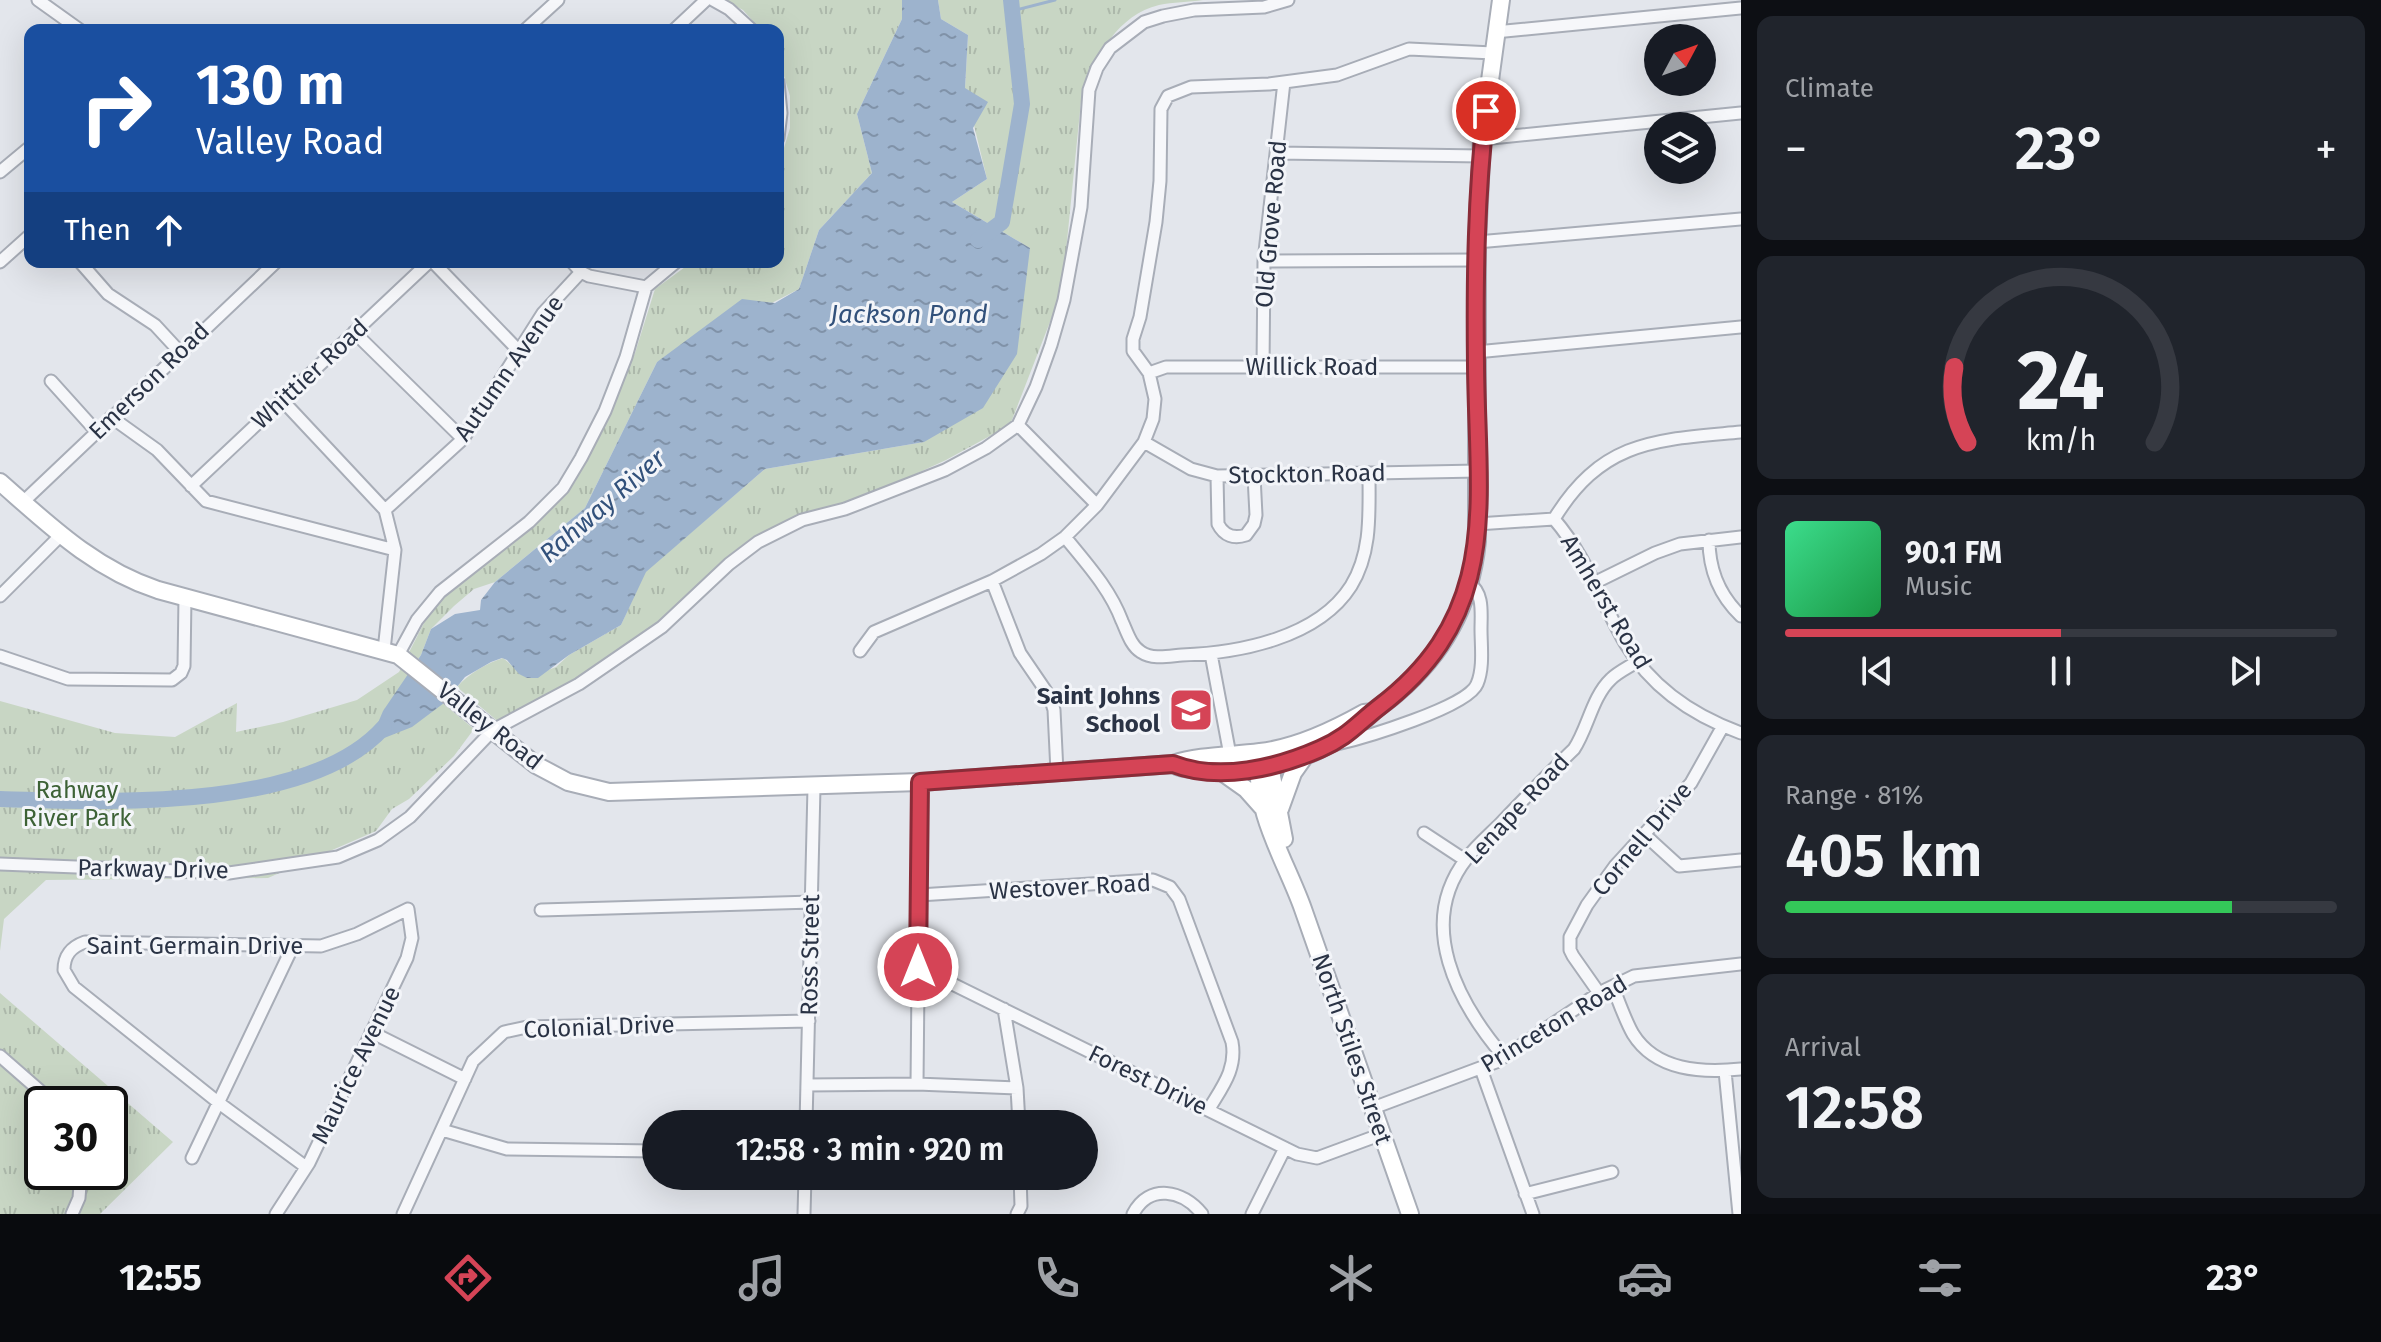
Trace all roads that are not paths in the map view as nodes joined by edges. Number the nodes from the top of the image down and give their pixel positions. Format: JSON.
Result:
{"nodes":[{"id":1,"x":38,"y":0,"type":"edge"},
{"id":2,"x":558,"y":0,"type":"edge"},
{"id":3,"x":706,"y":0,"type":"edge"},
{"id":4,"x":713,"y":0,"type":"edge"},
{"id":5,"x":1288,"y":0,"type":"edge"},
{"id":6,"x":1501,"y":0,"type":"edge"},
{"id":7,"x":1741,"y":8,"type":"edge"},
{"id":8,"x":72,"y":24,"type":"edge"},
{"id":9,"x":532,"y":24,"type":"edge"},
{"id":10,"x":680,"y":24,"type":"edge"},
{"id":11,"x":745,"y":24,"type":"edge"},
{"id":12,"x":1495,"y":32,"type":"junction"},
{"id":13,"x":1493,"y":53,"type":"junction"},
{"id":14,"x":1284,"y":82,"type":"junction"},
{"id":15,"x":1741,"y":113,"type":"edge"},
{"id":16,"x":1482,"y":148,"type":"junction"},
{"id":17,"x":24,"y":152,"type":"edge"},
{"id":18,"x":1277,"y":153,"type":"junction"},
{"id":19,"x":1,"y":169,"type":"edge"},
{"id":20,"x":1741,"y":219,"type":"edge"},
{"id":21,"x":24,"y":240,"type":"edge"},
{"id":22,"x":1477,"y":242,"type":"junction"},
{"id":23,"x":1476,"y":260,"type":"junction"},
{"id":24,"x":1264,"y":261,"type":"junction"},
{"id":25,"x":0,"y":262,"type":"edge"},
{"id":26,"x":85,"y":268,"type":"edge"},
{"id":27,"x":269,"y":268,"type":"edge"},
{"id":28,"x":424,"y":268,"type":"edge"},
{"id":29,"x":437,"y":268,"type":"edge"},
{"id":30,"x":577,"y":268,"type":"edge"},
{"id":31,"x":669,"y":268,"type":"edge"},
{"id":32,"x":581,"y":272,"type":"junction"},
{"id":33,"x":646,"y":287,"type":"junction"},
{"id":34,"x":1741,"y":327,"type":"edge"},
{"id":35,"x":354,"y":332,"type":"junction"},
{"id":36,"x":179,"y":351,"type":"junction"},
{"id":37,"x":519,"y":351,"type":"junction"},
{"id":38,"x":1476,"y":360,"type":"junction"},
{"id":39,"x":1263,"y":367,"type":"junction"},
{"id":40,"x":1149,"y":373,"type":"junction"},
{"id":41,"x":51,"y":381,"type":"dead end"},
{"id":42,"x":282,"y":400,"type":"junction"},
{"id":43,"x":111,"y":417,"type":"junction"},
{"id":44,"x":1018,"y":425,"type":"junction"},
{"id":45,"x":96,"y":431,"type":"junction"},
{"id":46,"x":1741,"y":432,"type":"edge"},
{"id":47,"x":463,"y":439,"type":"junction"},
{"id":48,"x":1144,"y":442,"type":"junction"},
{"id":49,"x":1478,"y":471,"type":"junction"},
{"id":50,"x":1369,"y":473,"type":"junction"},
{"id":51,"x":1217,"y":476,"type":"junction"},
{"id":52,"x":1254,"y":476,"type":"junction"},
{"id":53,"x":0,"y":482,"type":"edge"},
{"id":54,"x":191,"y":486,"type":"junction"},
{"id":55,"x":23,"y":502,"type":"junction"},
{"id":56,"x":1097,"y":505,"type":"junction"},
{"id":57,"x":385,"y":510,"type":"junction"},
{"id":58,"x":1554,"y":519,"type":"junction"},
{"id":59,"x":1477,"y":524,"type":"junction"},
{"id":60,"x":61,"y":535,"type":"junction"},
{"id":61,"x":1065,"y":537,"type":"junction"},
{"id":62,"x":1741,"y":537,"type":"edge"},
{"id":63,"x":1709,"y":540,"type":"junction"},
{"id":64,"x":395,"y":550,"type":"junction"},
{"id":65,"x":992,"y":581,"type":"junction"},
{"id":66,"x":1596,"y":582,"type":"junction"},
{"id":67,"x":1469,"y":583,"type":"junction"},
{"id":68,"x":0,"y":596,"type":"edge"},
{"id":69,"x":185,"y":597,"type":"junction"},
{"id":70,"x":1741,"y":616,"type":"edge"},
{"id":71,"x":860,"y":651,"type":"dead end"},
{"id":72,"x":1211,"y":654,"type":"junction"},
{"id":73,"x":396,"y":655,"type":"junction"},
{"id":74,"x":0,"y":656,"type":"edge"},
{"id":75,"x":1638,"y":661,"type":"junction"},
{"id":76,"x":1373,"y":712,"type":"junction"},
{"id":77,"x":1723,"y":726,"type":"junction"},
{"id":78,"x":493,"y":730,"type":"junction"},
{"id":79,"x":1741,"y":733,"type":"edge"},
{"id":80,"x":1325,"y":747,"type":"junction"},
{"id":81,"x":1230,"y":755,"type":"junction"},
{"id":82,"x":1305,"y":756,"type":"junction"},
{"id":83,"x":1263,"y":762,"type":"junction"},
{"id":84,"x":1173,"y":764,"type":"junction"},
{"id":85,"x":1057,"y":772,"type":"junction"},
{"id":86,"x":1222,"y":772,"type":"junction"},
{"id":87,"x":920,"y":782,"type":"junction"},
{"id":88,"x":814,"y":787,"type":"junction"},
{"id":89,"x":1272,"y":812,"type":"junction"},
{"id":90,"x":1424,"y":833,"type":"dead end"},
{"id":91,"x":1645,"y":835,"type":"junction"},
{"id":92,"x":1465,"y":860,"type":"junction"},
{"id":93,"x":1741,"y":860,"type":"edge"},
{"id":94,"x":1,"y":865,"type":"edge"},
{"id":95,"x":919,"y":895,"type":"junction"},
{"id":96,"x":812,"y":902,"type":"junction"},
{"id":97,"x":408,"y":909,"type":"joint"},
{"id":98,"x":541,"y":910,"type":"dead end"},
{"id":99,"x":293,"y":946,"type":"junction"},
{"id":100,"x":1741,"y":964,"type":"edge"},
{"id":101,"x":918,"y":967,"type":"junction"},
{"id":102,"x":1613,"y":987,"type":"junction"},
{"id":103,"x":1599,"y":993,"type":"junction"},
{"id":104,"x":1004,"y":1009,"type":"junction"},
{"id":105,"x":809,"y":1021,"type":"junction"},
{"id":106,"x":371,"y":1032,"type":"junction"},
{"id":107,"x":0,"y":1056,"type":"edge"},
{"id":108,"x":1504,"y":1057,"type":"junction"},
{"id":109,"x":1481,"y":1069,"type":"junction"},
{"id":110,"x":1741,"y":1069,"type":"edge"},
{"id":111,"x":1725,"y":1071,"type":"junction"},
{"id":112,"x":465,"y":1079,"type":"junction"},
{"id":113,"x":917,"y":1084,"type":"junction"},
{"id":114,"x":807,"y":1085,"type":"junction"},
{"id":115,"x":34,"y":1086,"type":"edge"},
{"id":116,"x":1017,"y":1088,"type":"junction"},
{"id":117,"x":219,"y":1103,"type":"junction"},
{"id":118,"x":1373,"y":1108,"type":"junction"},
{"id":119,"x":1209,"y":1109,"type":"junction"},
{"id":120,"x":806,"y":1110,"type":"edge"},
{"id":121,"x":1018,"y":1110,"type":"edge"},
{"id":122,"x":442,"y":1130,"type":"junction"},
{"id":123,"x":1382,"y":1134,"type":"junction"},
{"id":124,"x":1285,"y":1148,"type":"junction"},
{"id":125,"x":642,"y":1151,"type":"edge"},
{"id":126,"x":192,"y":1158,"type":"dead end"},
{"id":127,"x":306,"y":1167,"type":"junction"},
{"id":128,"x":1612,"y":1172,"type":"dead end"},
{"id":129,"x":80,"y":1190,"type":"edge"},
{"id":130,"x":805,"y":1190,"type":"edge"},
{"id":131,"x":1020,"y":1190,"type":"edge"},
{"id":132,"x":1525,"y":1194,"type":"junction"},
{"id":133,"x":72,"y":1214,"type":"edge"},
{"id":134,"x":276,"y":1214,"type":"edge"},
{"id":135,"x":403,"y":1214,"type":"edge"},
{"id":136,"x":804,"y":1214,"type":"edge"},
{"id":137,"x":1017,"y":1214,"type":"edge"},
{"id":138,"x":1133,"y":1214,"type":"edge"},
{"id":139,"x":1202,"y":1214,"type":"edge"},
{"id":140,"x":1252,"y":1214,"type":"edge"},
{"id":141,"x":1410,"y":1214,"type":"edge"},
{"id":142,"x":1533,"y":1214,"type":"edge"},
{"id":143,"x":1739,"y":1214,"type":"edge"}],
"edges":[{"from":1,"to":8,"type":"street"},
{"from":2,"to":9,"type":"street"},
{"from":3,"to":10,"type":"street"},
{"from":4,"to":11,"type":"street"},
{"from":5,"to":44,"type":"street"},
{"from":6,"to":12,"type":"main road"},
{"from":7,"to":12,"type":"street"},
{"from":12,"to":13,"type":"main road"},
{"from":13,"to":14,"type":"street"},
{"from":13,"to":16,"type":"main road"},
{"from":14,"to":18,"type":"street","name":"Old Grove Road"},
{"from":14,"to":40,"type":"street"},
{"from":15,"to":16,"type":"street"},
{"from":16,"to":18,"type":"street"},
{"from":16,"to":22,"type":"main road"},
{"from":17,"to":19,"type":"street"},
{"from":18,"to":24,"type":"street","name":"Old Grove Road"},
{"from":20,"to":22,"type":"street"},
{"from":21,"to":25,"type":"street"},
{"from":22,"to":23,"type":"main road"},
{"from":23,"to":24,"type":"street"},
{"from":23,"to":38,"type":"main road"},
{"from":24,"to":39,"type":"street","name":"Old Grove Road"},
{"from":26,"to":36,"type":"street"},
{"from":27,"to":36,"type":"street","name":"Emerson Road"},
{"from":28,"to":35,"type":"street","name":"Whittier Road"},
{"from":29,"to":37,"type":"street"},
{"from":30,"to":32,"type":"street"},
{"from":31,"to":33,"type":"street"},
{"from":32,"to":33,"type":"street","name":"Autumn Avenue"},
{"from":32,"to":37,"type":"street","name":"Autumn Avenue"},
{"from":33,"to":73,"type":"street"},
{"from":34,"to":38,"type":"street","name":"Willick Road"},
{"from":35,"to":42,"type":"street","name":"Whittier Road"},
{"from":35,"to":47,"type":"street"},
{"from":36,"to":43,"type":"street","name":"Emerson Road"},
{"from":37,"to":47,"type":"street","name":"Autumn Avenue"},
{"from":38,"to":39,"type":"street","name":"Willick Road"},
{"from":38,"to":49,"type":"main road"},
{"from":39,"to":40,"type":"street","name":"Willick Road"},
{"from":40,"to":48,"type":"street"},
{"from":41,"to":45,"type":"street"},
{"from":42,"to":54,"type":"street","name":"Whittier Road"},
{"from":42,"to":57,"type":"street"},
{"from":43,"to":45,"type":"street","name":"Emerson Road"},
{"from":43,"to":54,"type":"street"},
{"from":44,"to":56,"type":"street"},
{"from":44,"to":78,"type":"street","name":"Parkway Drive"},
{"from":45,"to":55,"type":"street","name":"Emerson Road"},
{"from":46,"to":58,"type":"street"},
{"from":47,"to":57,"type":"street","name":"Autumn Avenue"},
{"from":48,"to":51,"type":"street","name":"Stockton Road"},
{"from":48,"to":56,"type":"street"},
{"from":49,"to":50,"type":"street","name":"Stockton Road"},
{"from":49,"to":59,"type":"main road"},
{"from":50,"to":52,"type":"street","name":"Stockton Road"},
{"from":50,"to":72,"type":"street"},
{"from":51,"to":52,"type":"street","name":"Stockton Road"},
{"from":51,"to":52,"type":"street"},
{"from":53,"to":55,"type":"main road","name":"Valley Road"},
{"from":54,"to":64,"type":"street"},
{"from":55,"to":60,"type":"main road","name":"Valley Road"},
{"from":56,"to":61,"type":"street"},
{"from":57,"to":64,"type":"street"},
{"from":58,"to":59,"type":"street"},
{"from":58,"to":66,"type":"street","name":"Amherst Road"},
{"from":59,"to":67,"type":"main road"},
{"from":60,"to":68,"type":"street"},
{"from":60,"to":69,"type":"main road","name":"Valley Road"},
{"from":61,"to":65,"type":"street"},
{"from":61,"to":72,"type":"street"},
{"from":62,"to":63,"type":"street"},
{"from":63,"to":66,"type":"street"},
{"from":63,"to":70,"type":"street"},
{"from":64,"to":73,"type":"street"},
{"from":65,"to":71,"type":"street"},
{"from":65,"to":85,"type":"street"},
{"from":66,"to":75,"type":"street","name":"Amherst Road"},
{"from":67,"to":76,"type":"main road"},
{"from":67,"to":80,"type":"street"},
{"from":69,"to":73,"type":"main road","name":"Valley Road"},
{"from":69,"to":74,"type":"street"},
{"from":72,"to":81,"type":"street"},
{"from":73,"to":78,"type":"main road","name":"Valley Road"},
{"from":75,"to":77,"type":"street","name":"Amherst Road"},
{"from":75,"to":92,"type":"street","name":"Lenape Road"},
{"from":76,"to":80,"type":"main road"},
{"from":76,"to":83,"type":"main road"},
{"from":77,"to":79,"type":"street","name":"Amherst Road"},
{"from":77,"to":91,"type":"street","name":"Cornell Drive"},
{"from":78,"to":88,"type":"main road","name":"Valley Road"},
{"from":78,"to":94,"type":"street","name":"Parkway Drive"},
{"from":80,"to":82,"type":"main road"},
{"from":81,"to":83,"type":"main road","name":"Valley Road"},
{"from":81,"to":84,"type":"main road","name":"Valley Road"},
{"from":81,"to":86,"type":"street"},
{"from":82,"to":83,"type":"main road"},
{"from":82,"to":89,"type":"main road"},
{"from":83,"to":86,"type":"main road","name":"Valley Road"},
{"from":83,"to":89,"type":"main road","name":"North Stiles Street"},
{"from":84,"to":85,"type":"main road","name":"Valley Road"},
{"from":84,"to":86,"type":"main road","name":"Valley Road"},
{"from":85,"to":87,"type":"main road","name":"Valley Road"},
{"from":86,"to":89,"type":"main road"},
{"from":87,"to":88,"type":"main road","name":"Valley Road"},
{"from":87,"to":95,"type":"street"},
{"from":88,"to":96,"type":"street","name":"Ross Street"},
{"from":89,"to":118,"type":"main road","name":"North Stiles Street"},
{"from":90,"to":92,"type":"street"},
{"from":91,"to":93,"type":"street"},
{"from":91,"to":103,"type":"street","name":"Cornell Drive"},
{"from":92,"to":108,"type":"street","name":"Lenape Road"},
{"from":95,"to":101,"type":"street"},
{"from":95,"to":119,"type":"street","name":"Westover Road"},
{"from":96,"to":98,"type":"street"},
{"from":96,"to":105,"type":"street","name":"Ross Street"},
{"from":97,"to":99,"type":"street","name":"Saint Germain Drive"},
{"from":97,"to":106,"type":"street","name":"Maurice Avenue"},
{"from":99,"to":117,"type":"street"},
{"from":99,"to":117,"type":"street","name":"Saint Germain Drive"},
{"from":100,"to":102,"type":"street","name":"Princeton Road"},
{"from":101,"to":104,"type":"street","name":"Forest Drive"},
{"from":101,"to":113,"type":"street"},
{"from":102,"to":103,"type":"street","name":"Princeton Road"},
{"from":102,"to":111,"type":"street"},
{"from":103,"to":108,"type":"street","name":"Princeton Road"},
{"from":104,"to":116,"type":"street"},
{"from":104,"to":119,"type":"street","name":"Forest Drive"},
{"from":105,"to":112,"type":"street","name":"Colonial Drive"},
{"from":105,"to":114,"type":"street","name":"Ross Street"},
{"from":106,"to":112,"type":"street"},
{"from":106,"to":127,"type":"street","name":"Maurice Avenue"},
{"from":107,"to":115,"type":"street"},
{"from":108,"to":109,"type":"street","name":"Princeton Road"},
{"from":109,"to":118,"type":"street","name":"Princeton Road"},
{"from":109,"to":132,"type":"street"},
{"from":110,"to":111,"type":"street"},
{"from":111,"to":143,"type":"street"},
{"from":112,"to":122,"type":"street","name":"Colonial Drive"},
{"from":113,"to":114,"type":"street"},
{"from":113,"to":116,"type":"street"},
{"from":114,"to":120,"type":"street","name":"Ross Street"},
{"from":116,"to":121,"type":"street"},
{"from":117,"to":126,"type":"street"},
{"from":117,"to":127,"type":"street","name":"Saint Germain Drive"},
{"from":118,"to":123,"type":"main road","name":"North Stiles Street"},
{"from":119,"to":124,"type":"street","name":"Forest Drive"},
{"from":122,"to":125,"type":"street"},
{"from":122,"to":135,"type":"street","name":"Colonial Drive"},
{"from":123,"to":124,"type":"street","name":"Forest Drive"},
{"from":123,"to":141,"type":"main road","name":"North Stiles Street"},
{"from":124,"to":140,"type":"street"},
{"from":127,"to":134,"type":"street","name":"Maurice Avenue"},
{"from":128,"to":132,"type":"street"},
{"from":129,"to":133,"type":"street"},
{"from":130,"to":136,"type":"street"},
{"from":131,"to":137,"type":"street"},
{"from":132,"to":142,"type":"street"},
{"from":138,"to":139,"type":"street"}]}
